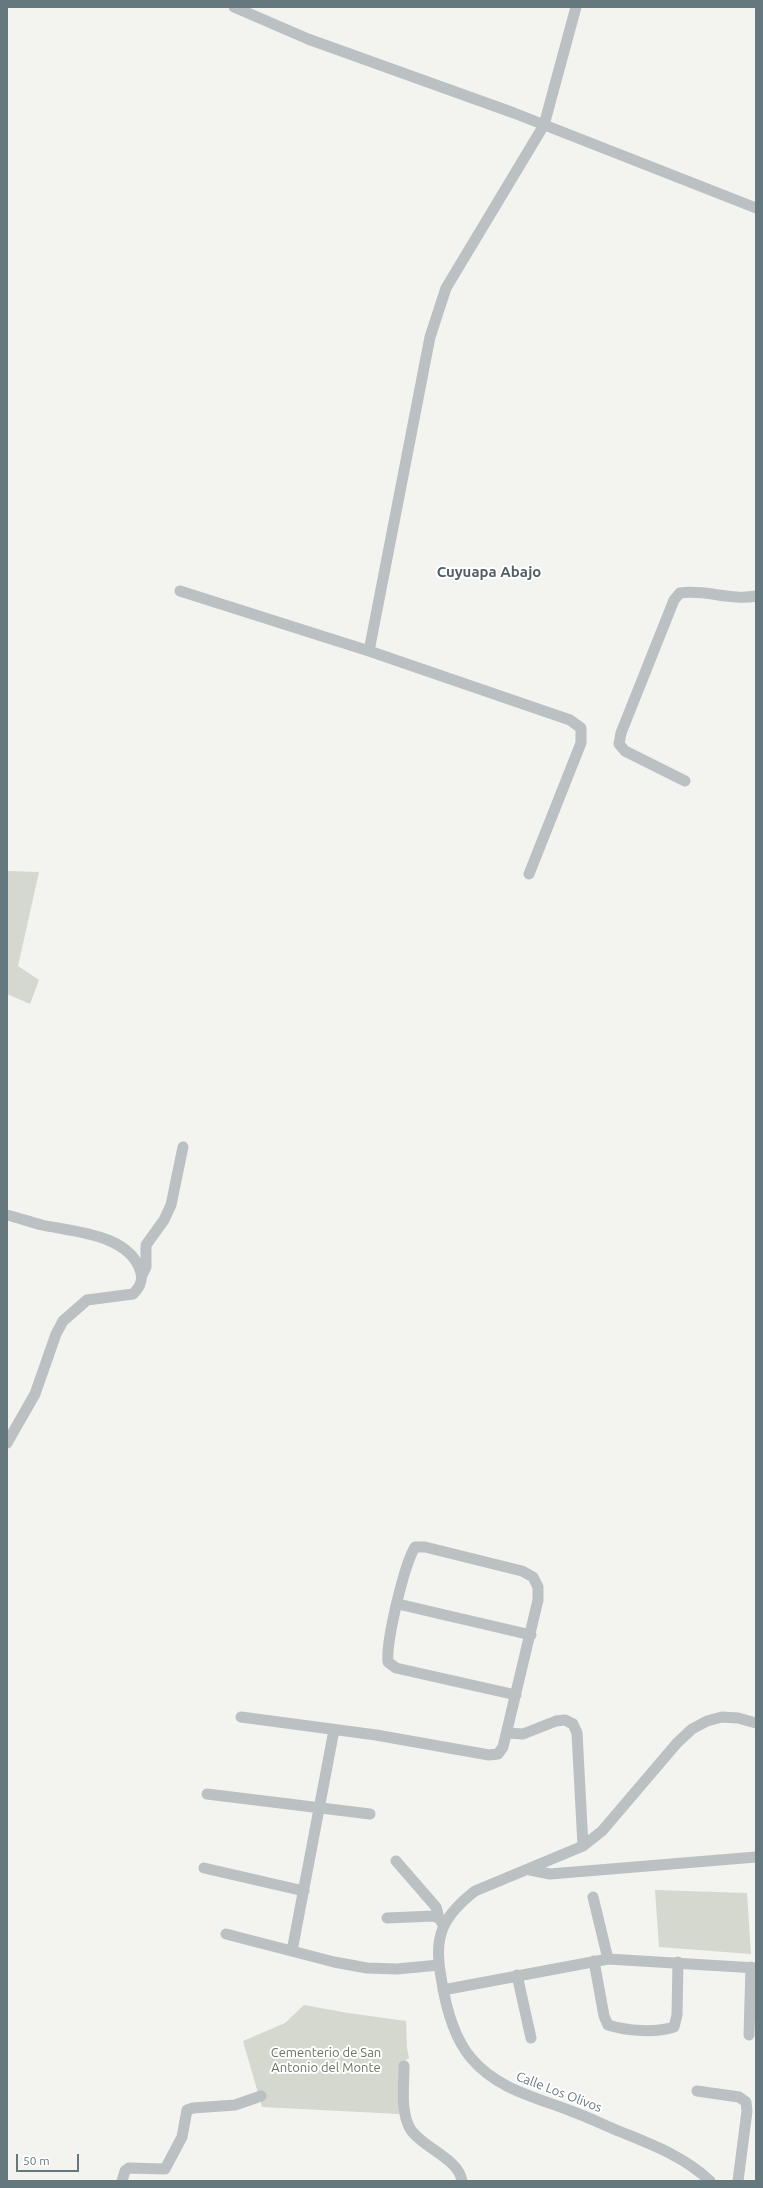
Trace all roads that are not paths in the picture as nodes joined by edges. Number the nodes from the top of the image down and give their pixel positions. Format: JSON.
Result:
{"nodes":[{"id":1,"x":234,"y":7,"type":"edge"},
{"id":2,"x":576,"y":7,"type":"edge"},
{"id":3,"x":544,"y":125,"type":"junction"},
{"id":4,"x":756,"y":208,"type":"edge"},
{"id":5,"x":180,"y":591,"type":"dead end"},
{"id":6,"x":756,"y":596,"type":"edge"},
{"id":7,"x":369,"y":651,"type":"junction"},
{"id":8,"x":685,"y":781,"type":"dead end"},
{"id":9,"x":529,"y":874,"type":"dead end"},
{"id":10,"x":183,"y":1147,"type":"dead end"},
{"id":11,"x":7,"y":1215,"type":"edge"},
{"id":12,"x":142,"y":1276,"type":"junction"},
{"id":13,"x":7,"y":1443,"type":"edge"},
{"id":14,"x":398,"y":1604,"type":"junction"},
{"id":15,"x":531,"y":1634,"type":"junction"},
{"id":16,"x":516,"y":1695,"type":"junction"},
{"id":17,"x":241,"y":1717,"type":"dead end"},
{"id":18,"x":756,"y":1723,"type":"edge"},
{"id":19,"x":334,"y":1730,"type":"junction"},
{"id":20,"x":507,"y":1733,"type":"junction"},
{"id":21,"x":207,"y":1794,"type":"dead end"},
{"id":22,"x":318,"y":1808,"type":"junction"},
{"id":23,"x":370,"y":1814,"type":"dead end"},
{"id":24,"x":583,"y":1846,"type":"junction"},
{"id":25,"x":756,"y":1857,"type":"edge"},
{"id":26,"x":396,"y":1861,"type":"dead end"},
{"id":27,"x":204,"y":1868,"type":"dead end"},
{"id":28,"x":530,"y":1870,"type":"junction"},
{"id":29,"x":304,"y":1891,"type":"junction"},
{"id":30,"x":593,"y":1897,"type":"dead end"},
{"id":31,"x":387,"y":1918,"type":"dead end"},
{"id":32,"x":442,"y":1921,"type":"junction"},
{"id":33,"x":226,"y":1934,"type":"dead end"},
{"id":34,"x":292,"y":1950,"type":"junction"},
{"id":35,"x":608,"y":1959,"type":"junction"},
{"id":36,"x":594,"y":1961,"type":"junction"},
{"id":37,"x":678,"y":1962,"type":"junction"},
{"id":38,"x":438,"y":1965,"type":"junction"},
{"id":39,"x":753,"y":1967,"type":"edge"},
{"id":40,"x":517,"y":1975,"type":"junction"},
{"id":41,"x":443,"y":1990,"type":"junction"},
{"id":42,"x":749,"y":2036,"type":"dead end"},
{"id":43,"x":531,"y":2038,"type":"dead end"},
{"id":44,"x":404,"y":2066,"type":"dead end"},
{"id":45,"x":697,"y":2091,"type":"dead end"},
{"id":46,"x":261,"y":2096,"type":"dead end"},
{"id":47,"x":122,"y":2181,"type":"edge"},
{"id":48,"x":462,"y":2181,"type":"edge"},
{"id":49,"x":710,"y":2181,"type":"edge"},
{"id":50,"x":738,"y":2181,"type":"edge"}],
"edges":[{"from":1,"to":3,"type":"street"},
{"from":2,"to":3,"type":"street"},
{"from":3,"to":4,"type":"street"},
{"from":3,"to":7,"type":"street"},
{"from":5,"to":7,"type":"street"},
{"from":6,"to":8,"type":"street"},
{"from":7,"to":9,"type":"street"},
{"from":10,"to":12,"type":"street"},
{"from":11,"to":12,"type":"street"},
{"from":12,"to":13,"type":"street"},
{"from":14,"to":15,"type":"street"},
{"from":14,"to":15,"type":"street"},
{"from":14,"to":16,"type":"street"},
{"from":15,"to":16,"type":"street"},
{"from":16,"to":20,"type":"street"},
{"from":17,"to":19,"type":"street"},
{"from":18,"to":24,"type":"street","name":"Calle Los Olivos"},
{"from":19,"to":20,"type":"street"},
{"from":19,"to":22,"type":"street"},
{"from":20,"to":24,"type":"street"},
{"from":21,"to":22,"type":"street"},
{"from":22,"to":23,"type":"street"},
{"from":22,"to":29,"type":"street"},
{"from":24,"to":28,"type":"street","name":"Calle Los Olivos"},
{"from":25,"to":28,"type":"street"},
{"from":26,"to":32,"type":"street"},
{"from":27,"to":29,"type":"street"},
{"from":28,"to":32,"type":"street","name":"Calle Los Olivos"},
{"from":29,"to":34,"type":"street"},
{"from":30,"to":35,"type":"street"},
{"from":31,"to":32,"type":"street"},
{"from":32,"to":38,"type":"street","name":"Calle Los Olivos"},
{"from":33,"to":34,"type":"street"},
{"from":34,"to":38,"type":"street"},
{"from":35,"to":36,"type":"street"},
{"from":35,"to":37,"type":"street"},
{"from":36,"to":37,"type":"street"},
{"from":36,"to":40,"type":"street"},
{"from":37,"to":39,"type":"street"},
{"from":38,"to":41,"type":"street","name":"Calle Los Olivos"},
{"from":39,"to":42,"type":"street"},
{"from":40,"to":41,"type":"street"},
{"from":40,"to":43,"type":"street"},
{"from":41,"to":49,"type":"street","name":"Calle Los Olivos"},
{"from":44,"to":48,"type":"street"},
{"from":45,"to":50,"type":"street"},
{"from":46,"to":47,"type":"street"}]}
